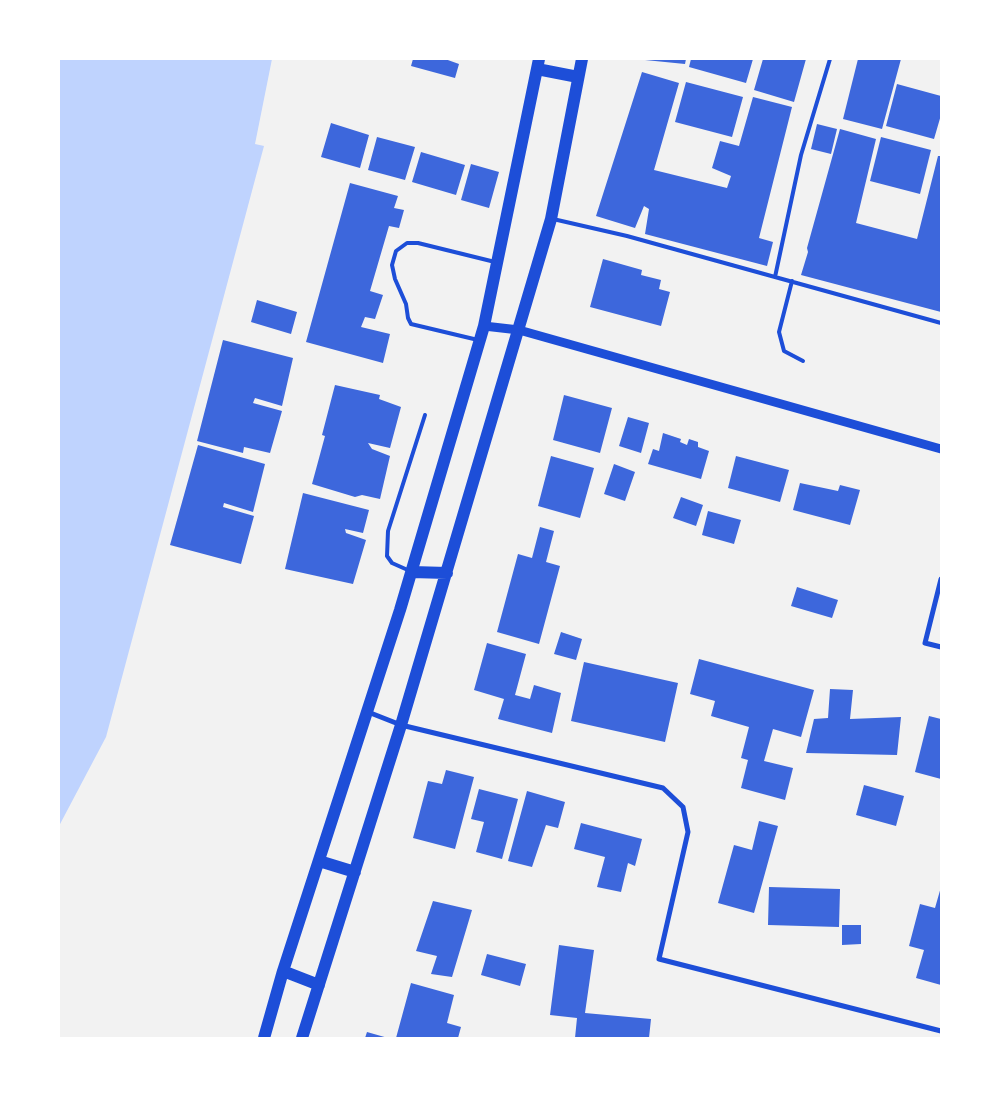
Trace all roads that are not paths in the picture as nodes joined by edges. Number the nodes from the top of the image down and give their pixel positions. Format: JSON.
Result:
{"nodes":[{"id":1,"x":582,"y":59,"type":"edge"},
{"id":2,"x":830,"y":59,"type":"edge"},
{"id":3,"x":538,"y":64,"type":"edge"},
{"id":4,"x":578,"y":77,"type":"junction"},
{"id":5,"x":551,"y":219,"type":"junction"},
{"id":6,"x":498,"y":262,"type":"junction"},
{"id":7,"x":775,"y":277,"type":"junction"},
{"id":8,"x":792,"y":281,"type":"junction"},
{"id":9,"x":941,"y":323,"type":"edge"},
{"id":10,"x":484,"y":326,"type":"junction"},
{"id":11,"x":519,"y":330,"type":"junction"},
{"id":12,"x":480,"y":341,"type":"junction"},
{"id":13,"x":803,"y":361,"type":"dead end"},
{"id":14,"x":425,"y":415,"type":"dead end"},
{"id":15,"x":941,"y":449,"type":"edge"},
{"id":16,"x":412,"y":572,"type":"junction"},
{"id":17,"x":447,"y":573,"type":"junction"},
{"id":18,"x":941,"y":579,"type":"edge"},
{"id":19,"x":941,"y":647,"type":"edge"},
{"id":20,"x":367,"y":712,"type":"junction"},
{"id":21,"x":401,"y":724,"type":"junction"},
{"id":22,"x":319,"y":861,"type":"junction"},
{"id":23,"x":355,"y":872,"type":"junction"},
{"id":24,"x":283,"y":971,"type":"junction"},
{"id":25,"x":319,"y":985,"type":"junction"},
{"id":26,"x":941,"y":1031,"type":"edge"},
{"id":27,"x":264,"y":1038,"type":"edge"},
{"id":28,"x":302,"y":1038,"type":"edge"}],
"edges":[{"from":1,"to":4,"type":"main road"},
{"from":2,"to":7,"type":"lane"},
{"from":3,"to":4,"type":"main road"},
{"from":3,"to":6,"type":"main road"},
{"from":4,"to":5,"type":"main road"},
{"from":5,"to":7,"type":"lane"},
{"from":5,"to":11,"type":"main road"},
{"from":6,"to":10,"type":"main road"},
{"from":6,"to":12,"type":"lane"},
{"from":7,"to":8,"type":"lane"},
{"from":8,"to":9,"type":"lane"},
{"from":8,"to":13,"type":"lane"},
{"from":10,"to":11,"type":"street"},
{"from":10,"to":12,"type":"main road"},
{"from":11,"to":15,"type":"street"},
{"from":11,"to":17,"type":"main road"},
{"from":12,"to":16,"type":"main road"},
{"from":14,"to":16,"type":"lane"},
{"from":16,"to":17,"type":"main road"},
{"from":16,"to":20,"type":"main road"},
{"from":17,"to":21,"type":"main road"},
{"from":18,"to":19,"type":"street"},
{"from":20,"to":21,"type":"street"},
{"from":20,"to":22,"type":"main road"},
{"from":21,"to":23,"type":"main road"},
{"from":21,"to":26,"type":"street"},
{"from":22,"to":23,"type":"main road"},
{"from":22,"to":24,"type":"main road"},
{"from":23,"to":25,"type":"main road"},
{"from":24,"to":25,"type":"main road"},
{"from":24,"to":27,"type":"main road"},
{"from":25,"to":28,"type":"main road"}]}
